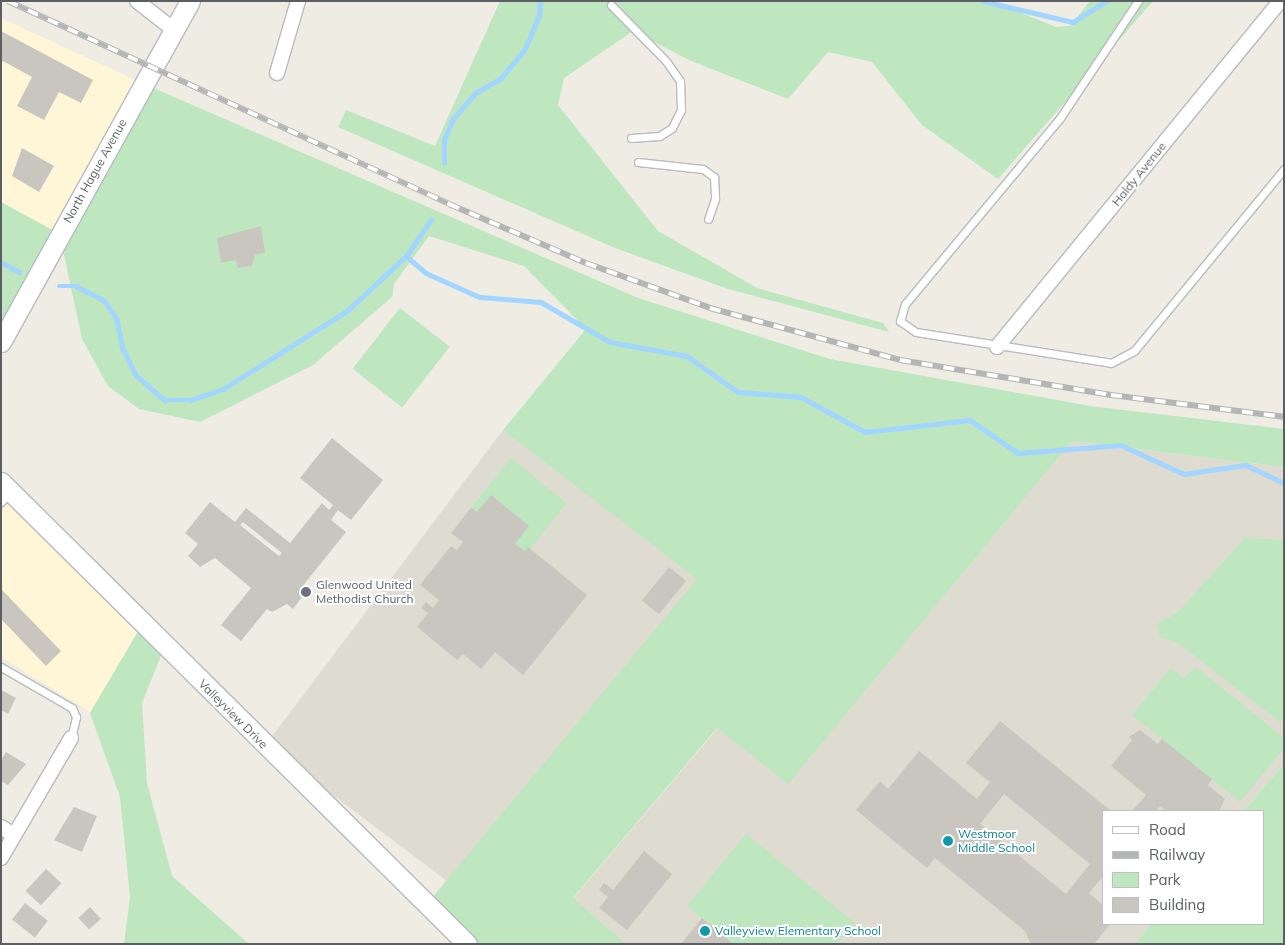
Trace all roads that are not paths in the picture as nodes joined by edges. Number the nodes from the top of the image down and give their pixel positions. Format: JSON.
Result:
{"nodes":[{"id":1,"x":137,"y":1,"type":"edge"},
{"id":2,"x":190,"y":1,"type":"edge"},
{"id":3,"x":298,"y":1,"type":"edge"},
{"id":4,"x":1138,"y":1,"type":"edge"},
{"id":5,"x":1280,"y":1,"type":"edge"},
{"id":6,"x":611,"y":5,"type":"dead end"},
{"id":7,"x":174,"y":30,"type":"junction"},
{"id":8,"x":277,"y":73,"type":"dead end"},
{"id":9,"x":631,"y":138,"type":"dead end"},
{"id":10,"x":638,"y":162,"type":"dead end"},
{"id":11,"x":1284,"y":169,"type":"edge"},
{"id":12,"x":708,"y":218,"type":"dead end"},
{"id":13,"x":1,"y":342,"type":"edge"},
{"id":14,"x":997,"y":347,"type":"junction"},
{"id":15,"x":4,"y":492,"type":"edge"},
{"id":16,"x":1,"y":667,"type":"edge"},
{"id":17,"x":71,"y":738,"type":"joint"},
{"id":18,"x":1,"y":827,"type":"edge"},
{"id":19,"x":14,"y":835,"type":"junction"},
{"id":20,"x":1,"y":858,"type":"edge"},
{"id":21,"x":467,"y":944,"type":"edge"}],
"edges":[{"from":1,"to":7,"type":"street"},
{"from":2,"to":7,"type":"street","name":"North Hague Avenue"},
{"from":3,"to":8,"type":"street"},
{"from":4,"to":14,"type":"lane"},
{"from":5,"to":14,"type":"street","name":"Haldy Avenue"},
{"from":6,"to":9,"type":"lane"},
{"from":7,"to":13,"type":"street","name":"North Hague Avenue"},
{"from":10,"to":12,"type":"lane"},
{"from":11,"to":14,"type":"lane"},
{"from":15,"to":21,"type":"street","name":"Valleyview Drive"},
{"from":16,"to":17,"type":"lane"},
{"from":17,"to":19,"type":"street"},
{"from":18,"to":19,"type":"street"},
{"from":19,"to":20,"type":"street"}]}
